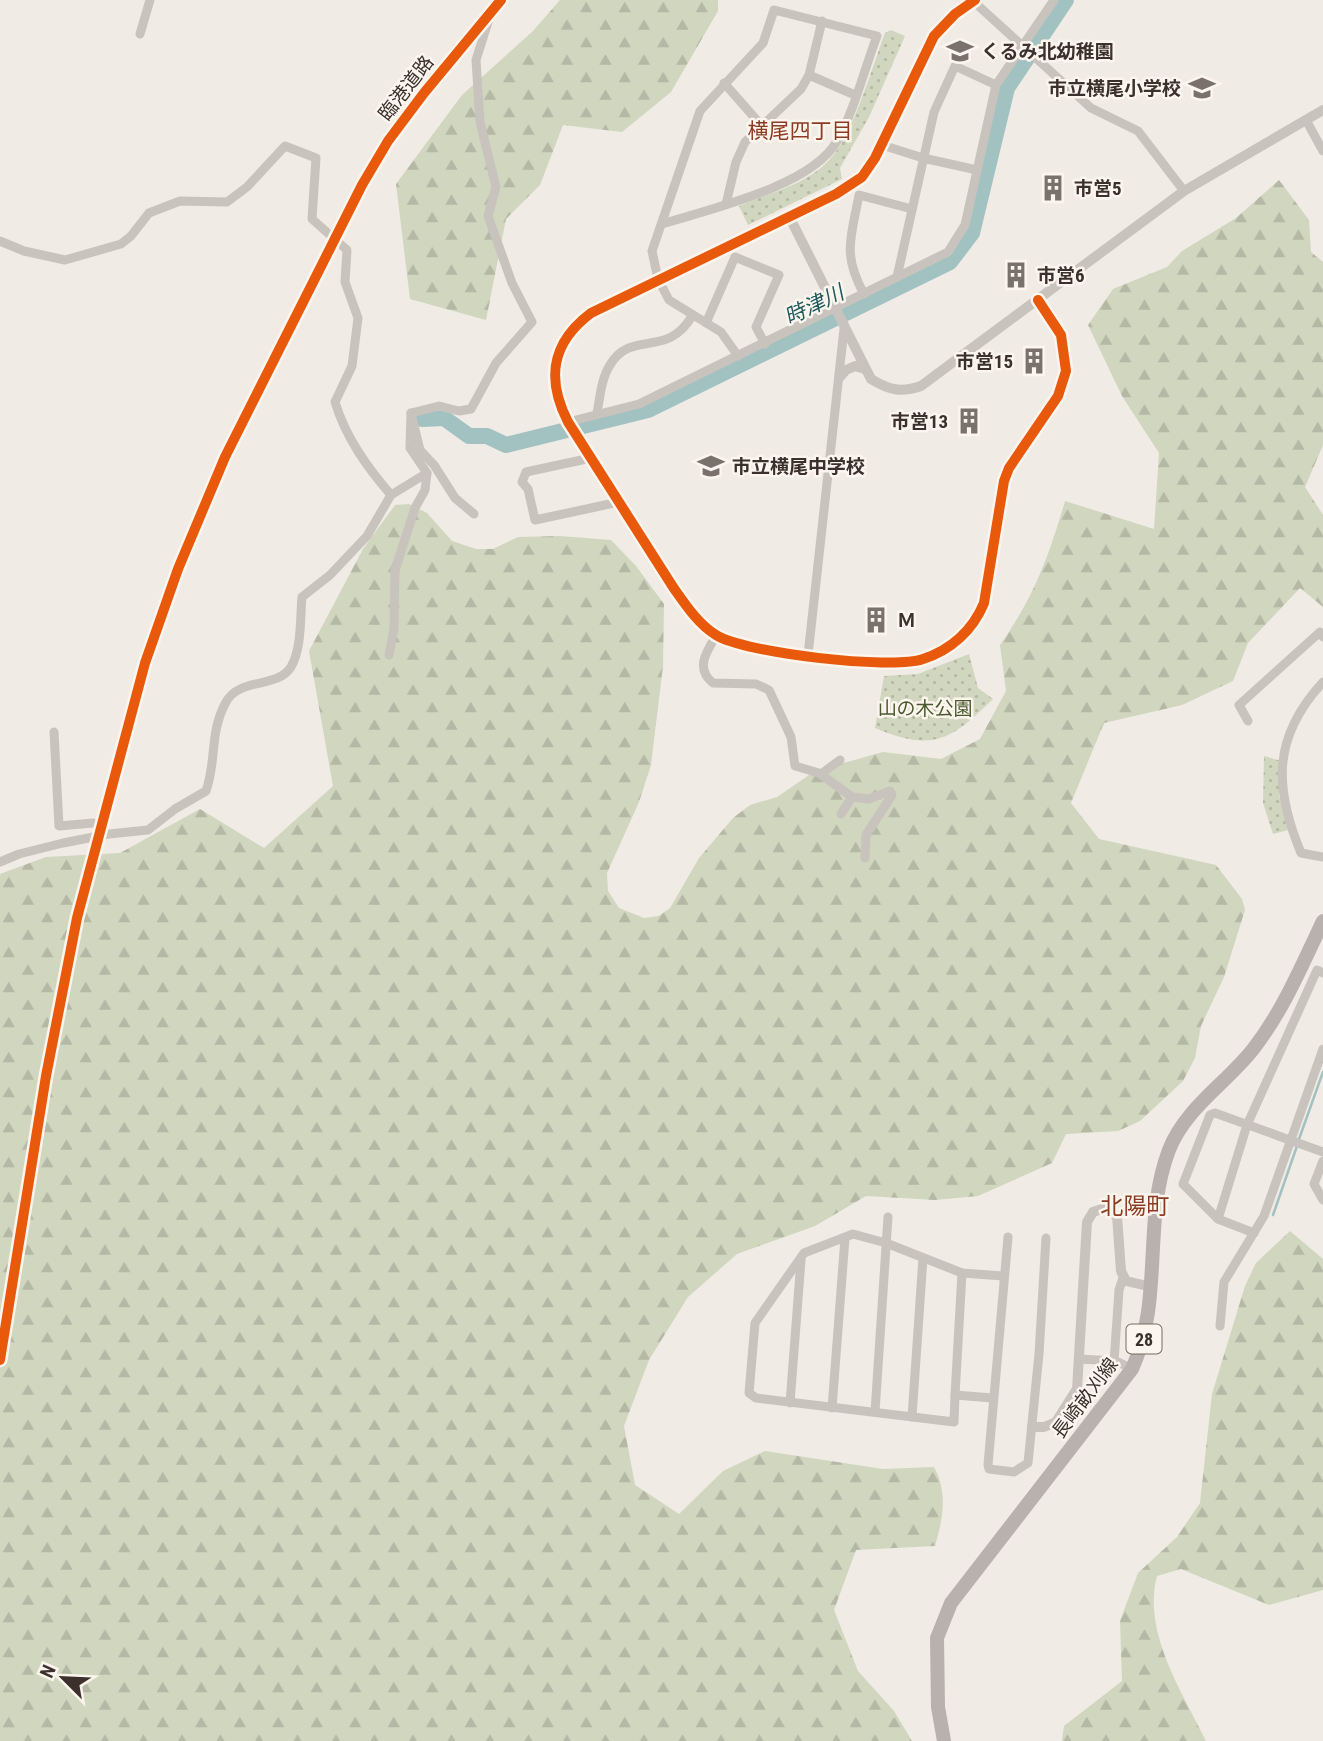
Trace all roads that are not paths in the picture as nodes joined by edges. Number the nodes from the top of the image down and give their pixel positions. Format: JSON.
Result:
{"nodes":[{"id":1,"x":150,"y":0,"type":"edge"},
{"id":2,"x":501,"y":0,"type":"edge"},
{"id":3,"x":973,"y":0,"type":"edge"},
{"id":4,"x":1054,"y":0,"type":"edge"},
{"id":5,"x":492,"y":11,"type":"junction"},
{"id":6,"x":822,"y":21,"type":"junction"},
{"id":7,"x":140,"y":34,"type":"dead end"},
{"id":8,"x":1024,"y":45,"type":"junction"},
{"id":9,"x":809,"y":75,"type":"junction"},
{"id":10,"x":724,"y":83,"type":"junction"},
{"id":11,"x":996,"y":85,"type":"junction"},
{"id":12,"x":855,"y":94,"type":"junction"},
{"id":13,"x":1323,"y":110,"type":"edge"},
{"id":14,"x":1306,"y":120,"type":"junction"},
{"id":15,"x":761,"y":125,"type":"junction"},
{"id":16,"x":882,"y":145,"type":"junction"},
{"id":17,"x":1323,"y":151,"type":"edge"},
{"id":18,"x":923,"y":158,"type":"junction"},
{"id":19,"x":977,"y":170,"type":"junction"},
{"id":20,"x":1184,"y":191,"type":"junction"},
{"id":21,"x":726,"y":204,"type":"junction"},
{"id":22,"x":350,"y":206,"type":"tunnel mouth"},
{"id":23,"x":912,"y":209,"type":"junction"},
{"id":24,"x":790,"y":218,"type":"junction"},
{"id":25,"x":662,"y":224,"type":"junction"},
{"id":26,"x":0,"y":240,"type":"edge"},
{"id":27,"x":897,"y":277,"type":"junction"},
{"id":28,"x":658,"y":279,"type":"junction"},
{"id":29,"x":864,"y":294,"type":"junction"},
{"id":30,"x":1038,"y":300,"type":"junction"},
{"id":31,"x":834,"y":308,"type":"junction"},
{"id":32,"x":692,"y":316,"type":"junction"},
{"id":33,"x":706,"y":323,"type":"junction"},
{"id":34,"x":844,"y":328,"type":"junction"},
{"id":35,"x":765,"y":344,"type":"junction"},
{"id":36,"x":738,"y":356,"type":"junction"},
{"id":37,"x":865,"y":369,"type":"junction"},
{"id":38,"x":839,"y":378,"type":"junction"},
{"id":39,"x":411,"y":413,"type":"junction"},
{"id":40,"x":597,"y":413,"type":"junction"},
{"id":41,"x":568,"y":423,"type":"junction"},
{"id":42,"x":591,"y":458,"type":"junction"},
{"id":43,"x":428,"y":473,"type":"junction"},
{"id":44,"x":391,"y":495,"type":"junction"},
{"id":45,"x":620,"y":502,"type":"junction"},
{"id":46,"x":474,"y":514,"type":"dead end"},
{"id":47,"x":716,"y":636,"type":"junction"},
{"id":48,"x":1323,"y":636,"type":"edge"},
{"id":49,"x":389,"y":655,"type":"dead end"},
{"id":50,"x":808,"y":655,"type":"junction"},
{"id":51,"x":1323,"y":682,"type":"edge"},
{"id":52,"x":1248,"y":721,"type":"dead end"},
{"id":53,"x":54,"y":732,"type":"dead end"},
{"id":54,"x":840,"y":760,"type":"dead end"},
{"id":55,"x":821,"y":774,"type":"junction"},
{"id":56,"x":852,"y":797,"type":"junction"},
{"id":57,"x":841,"y":814,"type":"dead end"},
{"id":58,"x":93,"y":823,"type":"dead end"},
{"id":59,"x":1323,"y":857,"type":"edge"},
{"id":60,"x":865,"y":858,"type":"dead end"},
{"id":61,"x":0,"y":862,"type":"edge"},
{"id":62,"x":1323,"y":921,"type":"edge"},
{"id":63,"x":1323,"y":973,"type":"edge"},
{"id":64,"x":1323,"y":1049,"type":"edge"},
{"id":65,"x":1247,"y":1125,"type":"junction"},
{"id":66,"x":1292,"y":1141,"type":"junction"},
{"id":67,"x":1323,"y":1152,"type":"edge"},
{"id":68,"x":1323,"y":1161,"type":"edge"},
{"id":69,"x":1323,"y":1200,"type":"edge"},
{"id":70,"x":888,"y":1217,"type":"dead end"},
{"id":71,"x":1217,"y":1219,"type":"junction"},
{"id":72,"x":1254,"y":1233,"type":"junction"},
{"id":73,"x":1008,"y":1237,"type":"dead end"},
{"id":74,"x":845,"y":1238,"type":"junction"},
{"id":75,"x":1046,"y":1238,"type":"dead end"},
{"id":76,"x":886,"y":1243,"type":"junction"},
{"id":77,"x":801,"y":1258,"type":"junction"},
{"id":78,"x":923,"y":1258,"type":"junction"},
{"id":79,"x":962,"y":1273,"type":"junction"},
{"id":80,"x":1003,"y":1276,"type":"junction"},
{"id":81,"x":1123,"y":1278,"type":"junction"},
{"id":82,"x":1152,"y":1287,"type":"junction"},
{"id":83,"x":1220,"y":1326,"type":"dead end"},
{"id":84,"x":1079,"y":1359,"type":"junction"},
{"id":85,"x":1114,"y":1362,"type":"junction"},
{"id":86,"x":1132,"y":1370,"type":"junction"},
{"id":87,"x":955,"y":1395,"type":"junction"},
{"id":88,"x":992,"y":1398,"type":"junction"},
{"id":89,"x":790,"y":1403,"type":"junction"},
{"id":90,"x":832,"y":1408,"type":"junction"},
{"id":91,"x":875,"y":1412,"type":"junction"},
{"id":92,"x":912,"y":1417,"type":"junction"},
{"id":93,"x":1032,"y":1427,"type":"junction"},
{"id":94,"x":944,"y":1741,"type":"edge"}],
"edges":[{"from":1,"to":7,"type":"street"},
{"from":2,"to":5,"type":"street","name":"臨港道路"},
{"from":3,"to":8,"type":"street"},
{"from":3,"to":16,"type":"street"},
{"from":4,"to":8,"type":"street"},
{"from":5,"to":22,"type":"street","name":"臨港道路"},
{"from":5,"to":39,"type":"street"},
{"from":6,"to":9,"type":"street"},
{"from":6,"to":10,"type":"street"},
{"from":6,"to":12,"type":"street"},
{"from":8,"to":11,"type":"street"},
{"from":8,"to":20,"type":"street"},
{"from":9,"to":12,"type":"street"},
{"from":9,"to":15,"type":"street"},
{"from":10,"to":15,"type":"street"},
{"from":10,"to":25,"type":"street"},
{"from":11,"to":18,"type":"street"},
{"from":11,"to":19,"type":"street"},
{"from":12,"to":21,"type":"street"},
{"from":13,"to":14,"type":"street"},
{"from":14,"to":17,"type":"street"},
{"from":14,"to":20,"type":"street"},
{"from":15,"to":21,"type":"street"},
{"from":16,"to":18,"type":"street"},
{"from":16,"to":24,"type":"street"},
{"from":18,"to":19,"type":"street"},
{"from":18,"to":23,"type":"street"},
{"from":19,"to":27,"type":"street"},
{"from":20,"to":30,"type":"street"},
{"from":21,"to":25,"type":"street"},
{"from":23,"to":27,"type":"street"},
{"from":23,"to":29,"type":"street"},
{"from":24,"to":28,"type":"street"},
{"from":24,"to":31,"type":"street"},
{"from":25,"to":28,"type":"street"},
{"from":26,"to":44,"type":"street"},
{"from":27,"to":29,"type":"street"},
{"from":28,"to":32,"type":"street"},
{"from":28,"to":41,"type":"street"},
{"from":29,"to":31,"type":"street"},
{"from":30,"to":37,"type":"street"},
{"from":30,"to":50,"type":"street"},
{"from":31,"to":34,"type":"street"},
{"from":31,"to":35,"type":"street"},
{"from":32,"to":33,"type":"street"},
{"from":32,"to":40,"type":"street"},
{"from":33,"to":35,"type":"street"},
{"from":33,"to":36,"type":"street"},
{"from":34,"to":37,"type":"street"},
{"from":34,"to":38,"type":"street"},
{"from":35,"to":36,"type":"street"},
{"from":36,"to":40,"type":"street"},
{"from":37,"to":38,"type":"street"},
{"from":38,"to":50,"type":"street"},
{"from":39,"to":43,"type":"street"},
{"from":39,"to":46,"type":"street"},
{"from":40,"to":41,"type":"street"},
{"from":41,"to":42,"type":"street"},
{"from":42,"to":45,"type":"street"},
{"from":42,"to":45,"type":"street"},
{"from":43,"to":44,"type":"street"},
{"from":43,"to":49,"type":"street"},
{"from":44,"to":61,"type":"street"},
{"from":45,"to":47,"type":"street"},
{"from":47,"to":50,"type":"street"},
{"from":47,"to":55,"type":"street"},
{"from":48,"to":52,"type":"street"},
{"from":51,"to":59,"type":"street"},
{"from":53,"to":58,"type":"street"},
{"from":54,"to":55,"type":"street"},
{"from":55,"to":56,"type":"street"},
{"from":56,"to":57,"type":"street"},
{"from":56,"to":60,"type":"street"},
{"from":62,"to":82,"type":"main road","name":"長崎畝刈線","number":"28"},
{"from":63,"to":65,"type":"street"},
{"from":64,"to":66,"type":"street"},
{"from":65,"to":66,"type":"street"},
{"from":65,"to":71,"type":"street"},
{"from":65,"to":71,"type":"street"},
{"from":66,"to":67,"type":"street"},
{"from":66,"to":72,"type":"street"},
{"from":68,"to":69,"type":"street"},
{"from":70,"to":76,"type":"street"},
{"from":71,"to":72,"type":"street"},
{"from":72,"to":83,"type":"street"},
{"from":73,"to":80,"type":"street"},
{"from":74,"to":76,"type":"street"},
{"from":74,"to":77,"type":"street"},
{"from":74,"to":90,"type":"street"},
{"from":75,"to":93,"type":"street"},
{"from":76,"to":78,"type":"street"},
{"from":76,"to":91,"type":"street"},
{"from":77,"to":89,"type":"street"},
{"from":77,"to":89,"type":"street"},
{"from":78,"to":79,"type":"street"},
{"from":78,"to":92,"type":"street"},
{"from":79,"to":80,"type":"street"},
{"from":79,"to":87,"type":"street"},
{"from":80,"to":88,"type":"street"},
{"from":81,"to":82,"type":"street"},
{"from":81,"to":84,"type":"street"},
{"from":81,"to":85,"type":"street"},
{"from":82,"to":86,"type":"main road","name":"長崎畝刈線","number":"28"},
{"from":84,"to":85,"type":"street"},
{"from":84,"to":93,"type":"street"},
{"from":85,"to":86,"type":"street"},
{"from":86,"to":94,"type":"main road","name":"長崎畝刈線","number":"28"},
{"from":87,"to":88,"type":"street"},
{"from":87,"to":92,"type":"street"},
{"from":88,"to":93,"type":"street"},
{"from":89,"to":90,"type":"street"},
{"from":90,"to":91,"type":"street"},
{"from":91,"to":92,"type":"street"}]}
